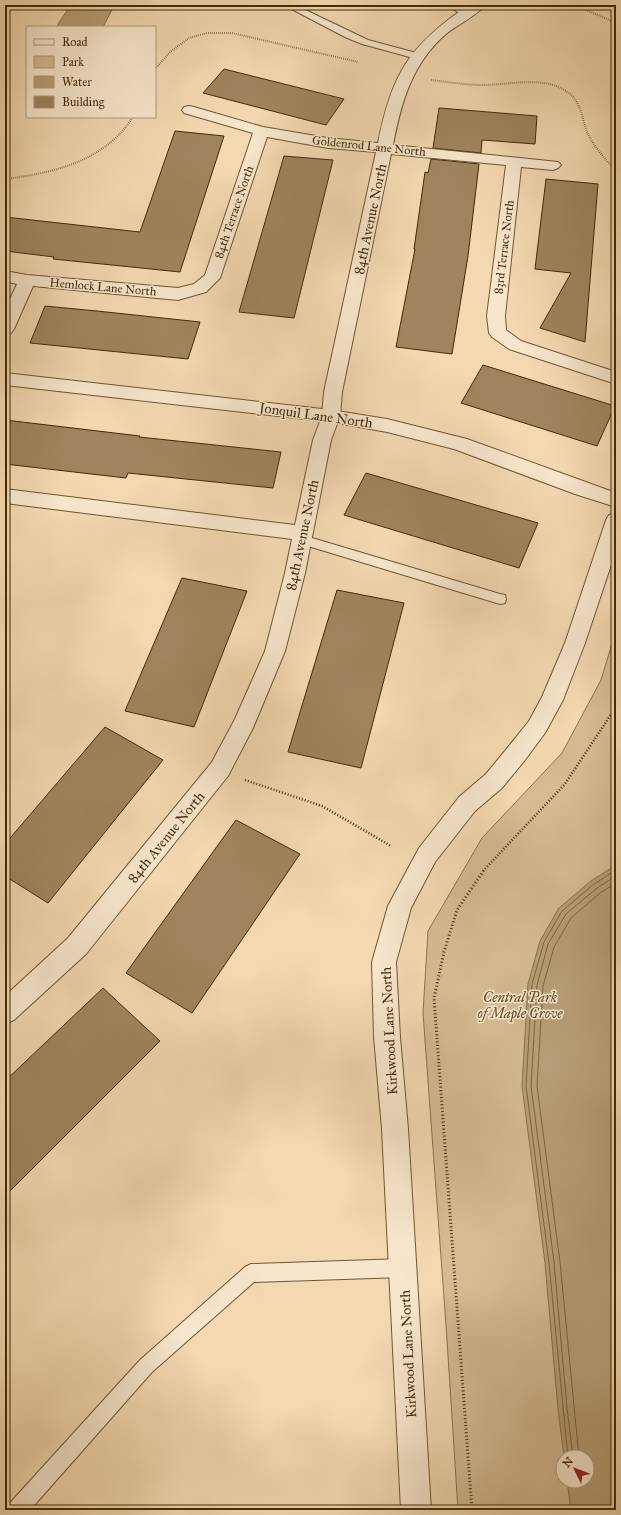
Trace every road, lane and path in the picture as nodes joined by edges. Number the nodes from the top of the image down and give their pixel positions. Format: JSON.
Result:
{"nodes":[{"id":1,"x":288,"y":5,"type":"edge"},
{"id":2,"x":450,"y":5,"type":"edge"},
{"id":3,"x":575,"y":5,"type":"edge"},
{"id":4,"x":472,"y":9,"type":"edge"},
{"id":5,"x":616,"y":23,"type":"edge"},
{"id":6,"x":417,"y":56,"type":"junction"},
{"id":7,"x":361,"y":63,"type":"dead end"},
{"id":8,"x":156,"y":67,"type":"edge"},
{"id":9,"x":407,"y":74,"type":"junction"},
{"id":10,"x":189,"y":110,"type":"dead end"},
{"id":11,"x":132,"y":118,"type":"edge"},
{"id":12,"x":262,"y":131,"type":"junction"},
{"id":13,"x":385,"y":148,"type":"junction"},
{"id":14,"x":514,"y":161,"type":"junction"},
{"id":15,"x":553,"y":165,"type":"dead end"},
{"id":16,"x":616,"y":171,"type":"edge"},
{"id":17,"x":5,"y":179,"type":"edge"},
{"id":18,"x":5,"y":276,"type":"edge"},
{"id":19,"x":27,"y":280,"type":"junction"},
{"id":20,"x":200,"y":288,"type":"joint"},
{"id":21,"x":5,"y":329,"type":"edge"},
{"id":22,"x":616,"y":378,"type":"edge"},
{"id":23,"x":5,"y":379,"type":"edge"},
{"id":24,"x":331,"y":416,"type":"junction"},
{"id":25,"x":5,"y":496,"type":"edge"},
{"id":26,"x":616,"y":500,"type":"edge"},
{"id":27,"x":616,"y":520,"type":"edge"},
{"id":28,"x":303,"y":536,"type":"junction"},
{"id":29,"x":500,"y":599,"type":"dead end"},
{"id":30,"x":616,"y":707,"type":"edge"},
{"id":31,"x":220,"y":770,"type":"junction"},
{"id":32,"x":391,"y":846,"type":"dead end"},
{"id":33,"x":5,"y":1012,"type":"edge"},
{"id":34,"x":403,"y":1268,"type":"junction"},
{"id":35,"x":24,"y":1506,"type":"edge"},
{"id":36,"x":416,"y":1510,"type":"edge"},
{"id":37,"x":472,"y":1510,"type":"edge"}],
"edges":[{"from":1,"to":6,"type":"lane"},
{"from":2,"to":4,"type":"lane"},
{"from":3,"to":5,"type":"path"},
{"from":4,"to":6,"type":"street","name":"84th Avenue North"},
{"from":6,"to":9,"type":"street","name":"84th Avenue North"},
{"from":7,"to":8,"type":"path"},
{"from":9,"to":13,"type":"street","name":"84th Avenue North"},
{"from":9,"to":16,"type":"path"},
{"from":10,"to":12,"type":"street","name":"Goldenrod Lane North"},
{"from":11,"to":17,"type":"path"},
{"from":12,"to":13,"type":"street","name":"Goldenrod Lane North"},
{"from":12,"to":20,"type":"street","name":"84th Terrace North"},
{"from":13,"to":14,"type":"street","name":"Goldenrod Lane North"},
{"from":13,"to":24,"type":"street","name":"84th Avenue North"},
{"from":14,"to":15,"type":"street","name":"Goldenrod Lane North"},
{"from":14,"to":22,"type":"street","name":"83rd Terrace North"},
{"from":18,"to":19,"type":"street","name":"Hemlock Lane North"},
{"from":19,"to":20,"type":"street","name":"Hemlock Lane North"},
{"from":19,"to":21,"type":"street"},
{"from":23,"to":24,"type":"street","name":"Jonquil Lane North"},
{"from":24,"to":26,"type":"street","name":"Jonquil Lane North"},
{"from":24,"to":28,"type":"street","name":"84th Avenue North"},
{"from":25,"to":28,"type":"street"},
{"from":27,"to":34,"type":"street","name":"Kirkwood Lane North"},
{"from":28,"to":29,"type":"lane"},
{"from":28,"to":31,"type":"street","name":"84th Avenue North"},
{"from":30,"to":37,"type":"path"},
{"from":31,"to":32,"type":"path"},
{"from":31,"to":33,"type":"street","name":"84th Avenue North"},
{"from":34,"to":35,"type":"lane"},
{"from":34,"to":36,"type":"street","name":"Kirkwood Lane North"}]}
